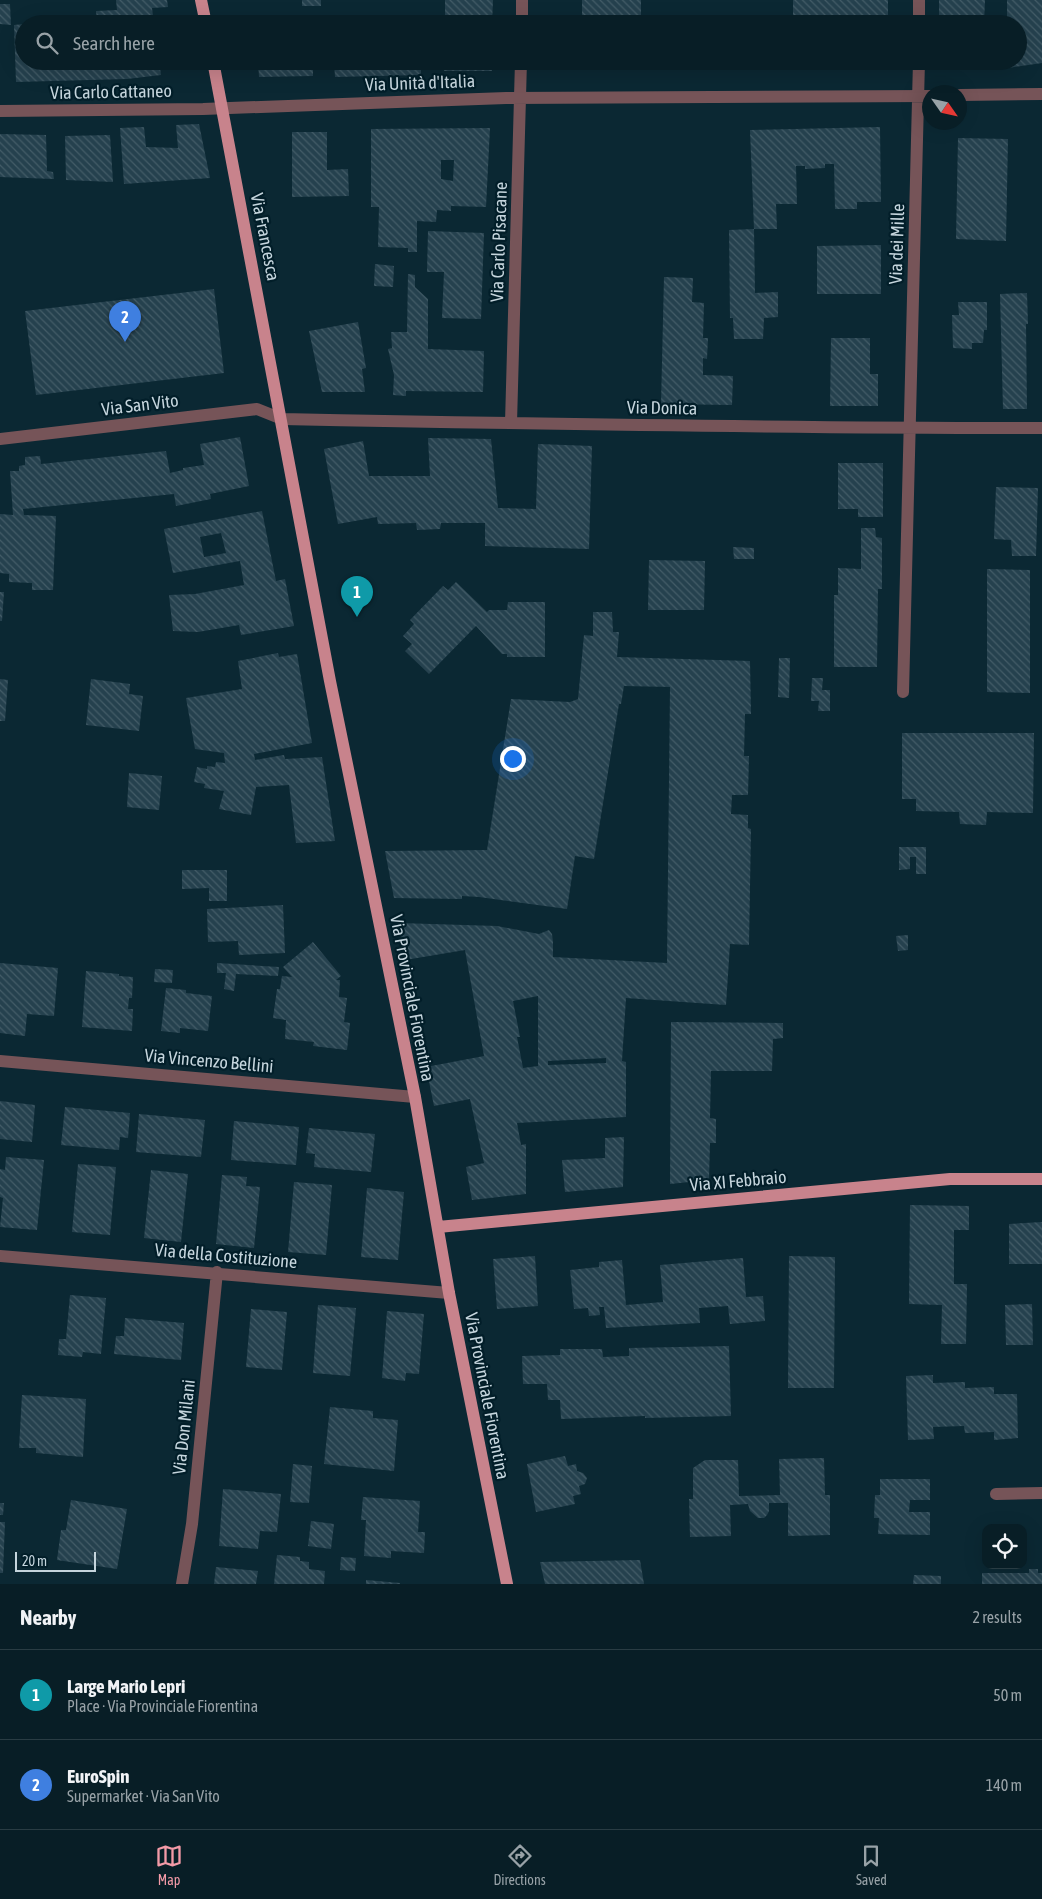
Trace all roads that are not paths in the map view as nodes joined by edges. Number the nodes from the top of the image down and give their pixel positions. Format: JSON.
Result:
{"nodes":[{"id":1,"x":201,"y":0,"type":"edge"},
{"id":2,"x":522,"y":0,"type":"edge"},
{"id":3,"x":919,"y":0,"type":"edge"},
{"id":4,"x":204,"y":15,"type":"edge"},
{"id":5,"x":522,"y":15,"type":"edge"},
{"id":6,"x":919,"y":15,"type":"edge"},
{"id":7,"x":215,"y":70,"type":"edge"},
{"id":8,"x":521,"y":70,"type":"edge"},
{"id":9,"x":920,"y":70,"type":"edge"},
{"id":10,"x":922,"y":85,"type":"edge"},
{"id":11,"x":1042,"y":94,"type":"edge"},
{"id":12,"x":967,"y":95,"type":"edge"},
{"id":13,"x":922,"y":96,"type":"edge"},
{"id":14,"x":520,"y":98,"type":"junction"},
{"id":15,"x":223,"y":107,"type":"junction"},
{"id":16,"x":0,"y":111,"type":"edge"},
{"id":17,"x":923,"y":130,"type":"edge"},
{"id":18,"x":282,"y":418,"type":"junction"},
{"id":19,"x":511,"y":423,"type":"junction"},
{"id":20,"x":910,"y":428,"type":"junction"},
{"id":21,"x":1042,"y":428,"type":"edge"},
{"id":22,"x":0,"y":439,"type":"edge"},
{"id":23,"x":902,"y":692,"type":"dead end"},
{"id":24,"x":0,"y":1061,"type":"edge"},
{"id":25,"x":415,"y":1097,"type":"junction"},
{"id":26,"x":1042,"y":1179,"type":"edge"},
{"id":27,"x":438,"y":1227,"type":"junction"},
{"id":28,"x":0,"y":1256,"type":"edge"},
{"id":29,"x":218,"y":1272,"type":"junction"},
{"id":30,"x":449,"y":1293,"type":"junction"},
{"id":31,"x":1042,"y":1493,"type":"edge"},
{"id":32,"x":996,"y":1494,"type":"dead end"},
{"id":33,"x":182,"y":1584,"type":"edge"},
{"id":34,"x":507,"y":1584,"type":"edge"}],
"edges":[{"from":1,"to":4,"type":"main road"},
{"from":2,"to":5,"type":"street"},
{"from":3,"to":6,"type":"street"},
{"from":7,"to":15,"type":"main road","name":"Via Francesca"},
{"from":8,"to":14,"type":"street","name":"Via Carlo Pisacane"},
{"from":9,"to":10,"type":"street","name":"Via dei Mille"},
{"from":11,"to":12,"type":"street"},
{"from":13,"to":14,"type":"street","name":"Via Unità d'Italia"},
{"from":14,"to":15,"type":"street","name":"Via Unità d'Italia"},
{"from":14,"to":19,"type":"street","name":"Via Carlo Pisacane"},
{"from":15,"to":16,"type":"street","name":"Via Carlo Cattaneo"},
{"from":15,"to":18,"type":"main road","name":"Via Francesca"},
{"from":17,"to":20,"type":"street","name":"Via dei Mille"},
{"from":18,"to":19,"type":"street","name":"Via Donica"},
{"from":18,"to":22,"type":"street","name":"Via San Vito"},
{"from":18,"to":25,"type":"main road","name":"Via Provinciale Fiorentina"},
{"from":19,"to":20,"type":"street","name":"Via Donica"},
{"from":20,"to":21,"type":"street","name":"Via Donica"},
{"from":20,"to":23,"type":"street","name":"Via dei Mille"},
{"from":24,"to":25,"type":"street","name":"Via Vincenzo Bellini"},
{"from":25,"to":27,"type":"main road","name":"Via Provinciale Fiorentina"},
{"from":26,"to":27,"type":"main road","name":"Via XI Febbraio"},
{"from":27,"to":30,"type":"main road","name":"Via Provinciale Fiorentina"},
{"from":28,"to":29,"type":"street","name":"Via della Costituzione"},
{"from":29,"to":30,"type":"street","name":"Via della Costituzione"},
{"from":29,"to":33,"type":"street","name":"Via Don Milani"},
{"from":30,"to":34,"type":"main road","name":"Via Provinciale Fiorentina"},
{"from":31,"to":32,"type":"street"}]}
